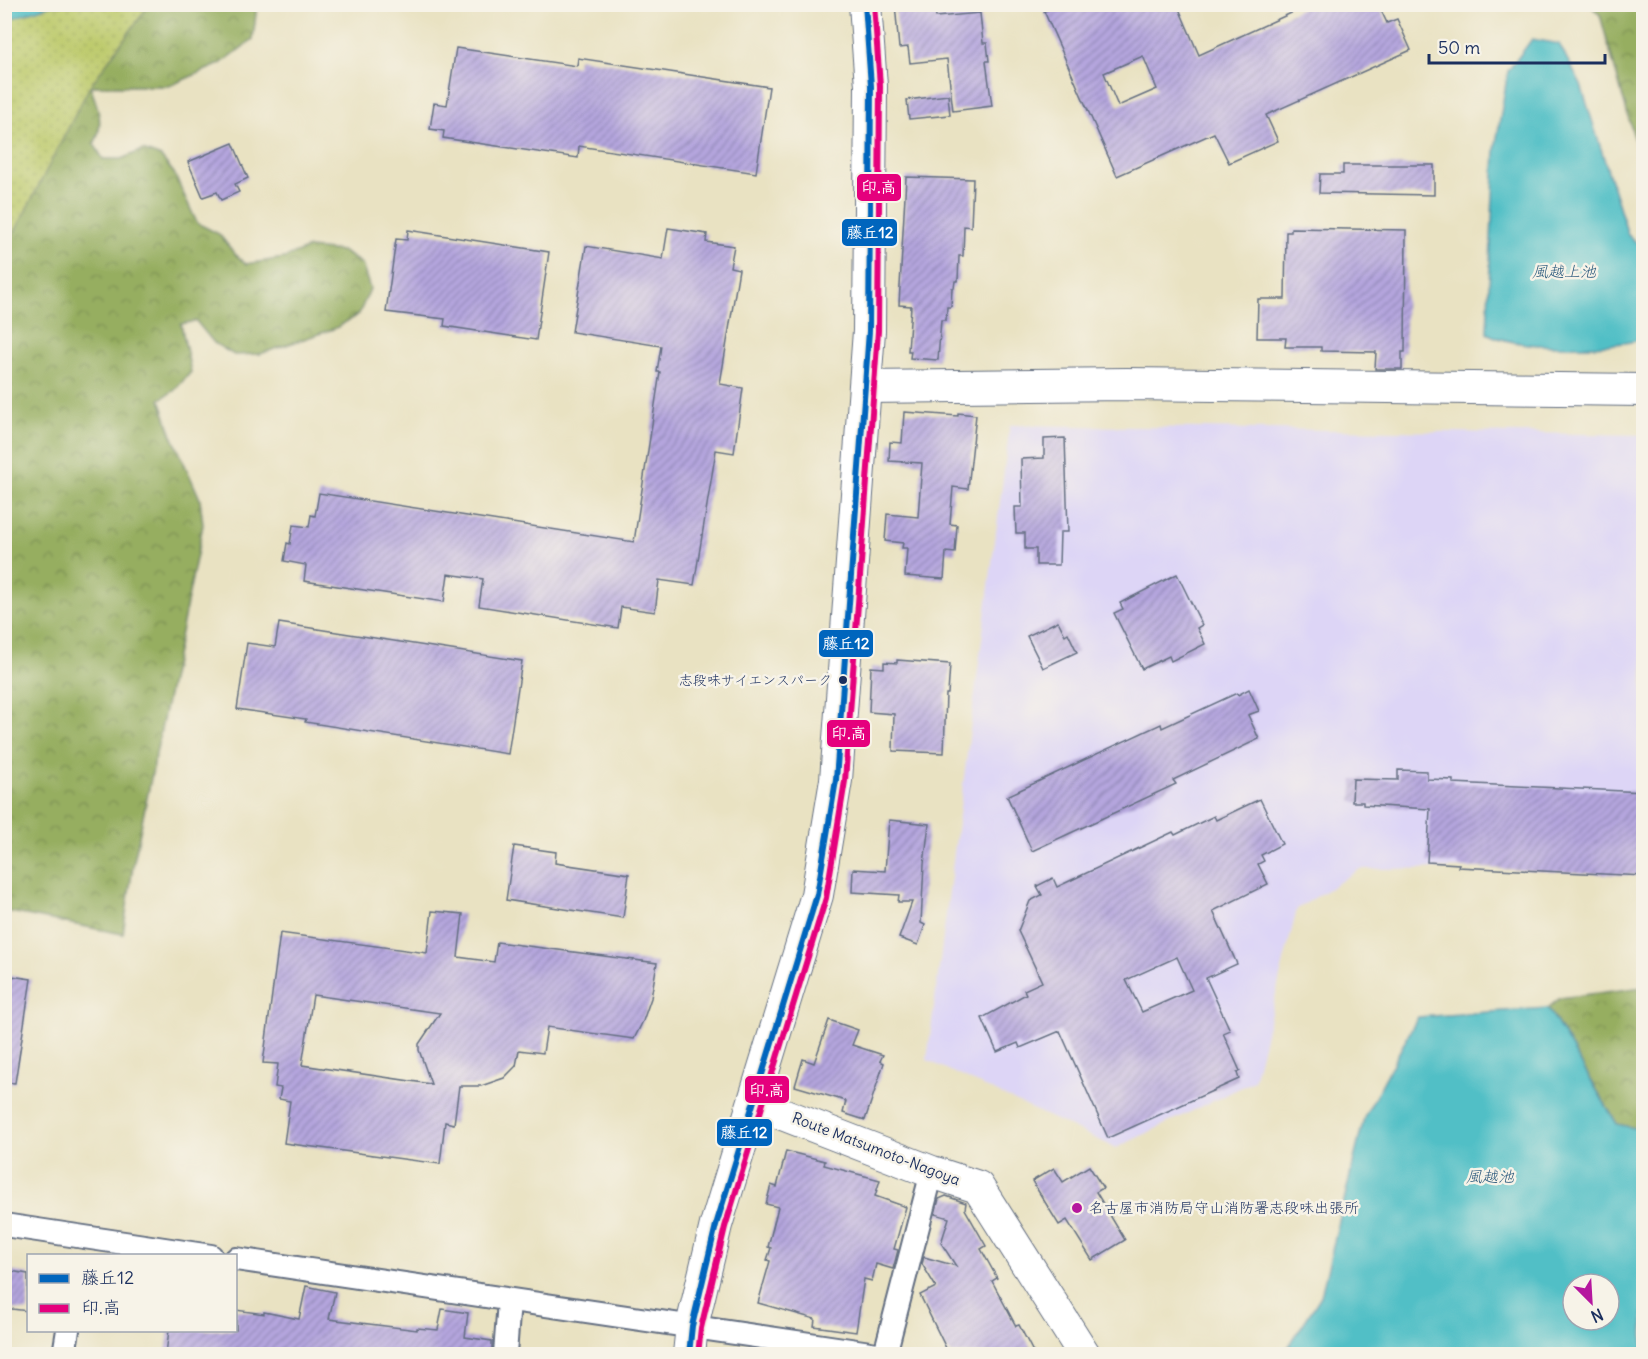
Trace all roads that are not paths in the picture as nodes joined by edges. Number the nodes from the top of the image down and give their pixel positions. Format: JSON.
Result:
{"nodes":[{"id":1,"x":865,"y":4,"type":"edge"},
{"id":2,"x":866,"y":387,"type":"junction"},
{"id":3,"x":1644,"y":390,"type":"edge"},
{"id":4,"x":754,"y":1103,"type":"junction"},
{"id":5,"x":932,"y":1172,"type":"junction"},
{"id":6,"x":4,"y":1225,"type":"edge"},
{"id":7,"x":78,"y":1246,"type":"edge"},
{"id":8,"x":184,"y":1254,"type":"edge"},
{"id":9,"x":237,"y":1259,"type":"edge"},
{"id":10,"x":509,"y":1301,"type":"junction"},
{"id":11,"x":68,"y":1332,"type":"edge"},
{"id":12,"x":691,"y":1340,"type":"edge"},
{"id":13,"x":64,"y":1354,"type":"edge"},
{"id":14,"x":505,"y":1354,"type":"edge"},
{"id":15,"x":877,"y":1354,"type":"edge"},
{"id":16,"x":885,"y":1354,"type":"edge"},
{"id":17,"x":1084,"y":1354,"type":"edge"}],
"edges":[{"from":1,"to":2,"type":"main road"},
{"from":2,"to":3,"type":"main road"},
{"from":2,"to":4,"type":"main road"},
{"from":4,"to":5,"type":"main road","name":"Route Matsumoto-Nagoya"},
{"from":4,"to":12,"type":"main road"},
{"from":5,"to":16,"type":"street"},
{"from":5,"to":17,"type":"main road","name":"Route Matsumoto-Nagoya"},
{"from":6,"to":7,"type":"street"},
{"from":7,"to":8,"type":"street"},
{"from":9,"to":10,"type":"street"},
{"from":10,"to":12,"type":"street"},
{"from":10,"to":14,"type":"street"},
{"from":11,"to":13,"type":"street"},
{"from":12,"to":15,"type":"street"}]}
